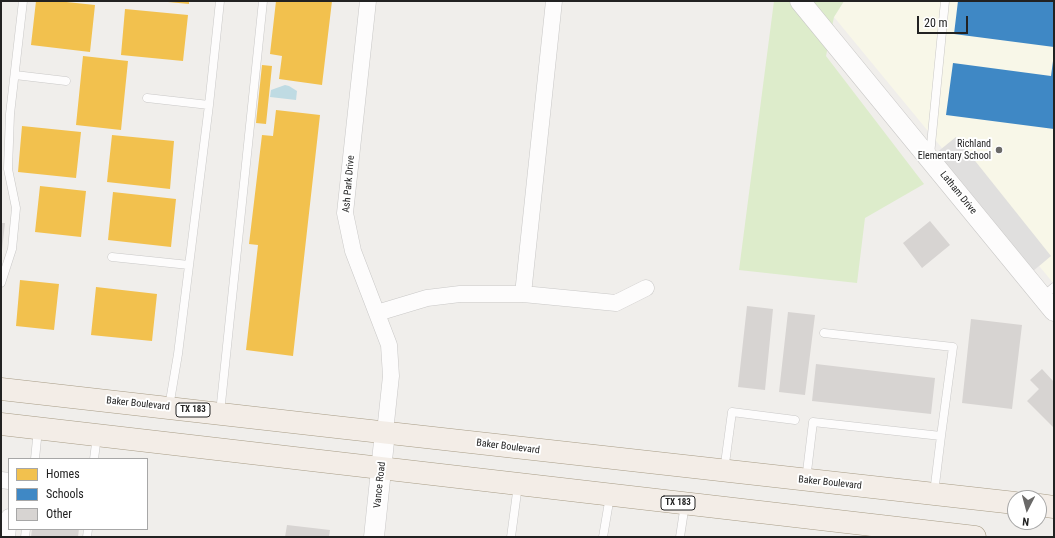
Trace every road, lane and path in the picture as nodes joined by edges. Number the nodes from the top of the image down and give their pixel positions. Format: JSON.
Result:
{"nodes":[{"id":1,"x":23,"y":1,"type":"edge"},
{"id":2,"x":220,"y":1,"type":"edge"},
{"id":3,"x":263,"y":1,"type":"edge"},
{"id":4,"x":368,"y":1,"type":"edge"},
{"id":5,"x":554,"y":1,"type":"edge"},
{"id":6,"x":800,"y":1,"type":"edge"},
{"id":7,"x":945,"y":1,"type":"edge"},
{"id":8,"x":15,"y":75,"type":"junction"},
{"id":9,"x":66,"y":81,"type":"dead end"},
{"id":10,"x":147,"y":98,"type":"dead end"},
{"id":11,"x":209,"y":105,"type":"junction"},
{"id":12,"x":930,"y":158,"type":"junction"},
{"id":13,"x":112,"y":257,"type":"dead end"},
{"id":14,"x":189,"y":265,"type":"junction"},
{"id":15,"x":1,"y":283,"type":"edge"},
{"id":16,"x":646,"y":288,"type":"dead end"},
{"id":17,"x":523,"y":294,"type":"junction"},
{"id":18,"x":1050,"y":298,"type":"edge"},
{"id":19,"x":378,"y":313,"type":"junction"},
{"id":20,"x":824,"y":333,"type":"dead end"},
{"id":21,"x":1,"y":389,"type":"edge"},
{"id":22,"x":169,"y":408,"type":"junction"},
{"id":23,"x":220,"y":414,"type":"junction"},
{"id":24,"x":795,"y":420,"type":"dead end"},
{"id":25,"x":1,"y":424,"type":"edge"},
{"id":26,"x":38,"y":429,"type":"junction"},
{"id":27,"x":385,"y":432,"type":"junction"},
{"id":28,"x":97,"y":436,"type":"junction"},
{"id":29,"x":941,"y":436,"type":"junction"},
{"id":30,"x":35,"y":458,"type":"edge"},
{"id":31,"x":94,"y":458,"type":"edge"},
{"id":32,"x":382,"y":468,"type":"junction"},
{"id":33,"x":724,"y":471,"type":"junction"},
{"id":34,"x":806,"y":480,"type":"junction"},
{"id":35,"x":518,"y":484,"type":"junction"},
{"id":36,"x":610,"y":494,"type":"junction"},
{"id":37,"x":934,"y":494,"type":"junction"},
{"id":38,"x":1007,"y":502,"type":"edge"},
{"id":39,"x":686,"y":503,"type":"junction"},
{"id":40,"x":8,"y":527,"type":"edge"},
{"id":41,"x":933,"y":535,"type":"edge"},
{"id":42,"x":7,"y":537,"type":"edge"},
{"id":43,"x":374,"y":537,"type":"edge"},
{"id":44,"x":511,"y":537,"type":"edge"},
{"id":45,"x":603,"y":537,"type":"edge"},
{"id":46,"x":680,"y":537,"type":"edge"},
{"id":47,"x":975,"y":537,"type":"edge"}],
"edges":[{"from":1,"to":8,"type":"lane"},
{"from":2,"to":11,"type":"lane"},
{"from":3,"to":23,"type":"lane"},
{"from":4,"to":19,"type":"street","name":"Ash Park Drive"},
{"from":5,"to":17,"type":"street"},
{"from":6,"to":12,"type":"street","name":"Latham Drive"},
{"from":7,"to":12,"type":"lane"},
{"from":8,"to":9,"type":"lane"},
{"from":8,"to":15,"type":"lane"},
{"from":10,"to":11,"type":"lane"},
{"from":11,"to":14,"type":"lane"},
{"from":12,"to":18,"type":"street","name":"Latham Drive"},
{"from":13,"to":14,"type":"lane"},
{"from":14,"to":22,"type":"lane"},
{"from":16,"to":17,"type":"street"},
{"from":17,"to":19,"type":"street"},
{"from":19,"to":27,"type":"street","name":"Ash Park Drive"},
{"from":20,"to":29,"type":"lane"},
{"from":21,"to":22,"type":"main road","name":"Baker Boulevard","number":"TX 183"},
{"from":22,"to":23,"type":"main road","name":"Baker Boulevard","number":"TX 183"},
{"from":23,"to":27,"type":"main road","name":"Baker Boulevard","number":"TX 183"},
{"from":24,"to":33,"type":"lane"},
{"from":25,"to":26,"type":"main road","number":"TX 183"},
{"from":26,"to":28,"type":"main road","number":"TX 183"},
{"from":26,"to":30,"type":"lane"},
{"from":27,"to":32,"type":"street","name":"Vance Road"},
{"from":27,"to":33,"type":"main road","name":"Baker Boulevard","number":"TX 183"},
{"from":28,"to":31,"type":"lane"},
{"from":28,"to":32,"type":"main road","number":"TX 183"},
{"from":29,"to":34,"type":"lane"},
{"from":29,"to":37,"type":"lane"},
{"from":32,"to":35,"type":"main road","number":"TX 183"},
{"from":32,"to":43,"type":"street","name":"Vance Road"},
{"from":33,"to":34,"type":"main road","name":"Baker Boulevard","number":"TX 183"},
{"from":34,"to":37,"type":"main road","name":"Baker Boulevard","number":"TX 183"},
{"from":35,"to":36,"type":"main road","number":"TX 183"},
{"from":35,"to":44,"type":"lane"},
{"from":36,"to":39,"type":"main road","number":"TX 183"},
{"from":36,"to":45,"type":"lane"},
{"from":37,"to":38,"type":"main road","name":"Baker Boulevard","number":"TX 183"},
{"from":39,"to":41,"type":"main road","number":"TX 183"},
{"from":39,"to":46,"type":"lane"},
{"from":40,"to":42,"type":"street"},
{"from":41,"to":47,"type":"main road","number":"TX 183"}]}
